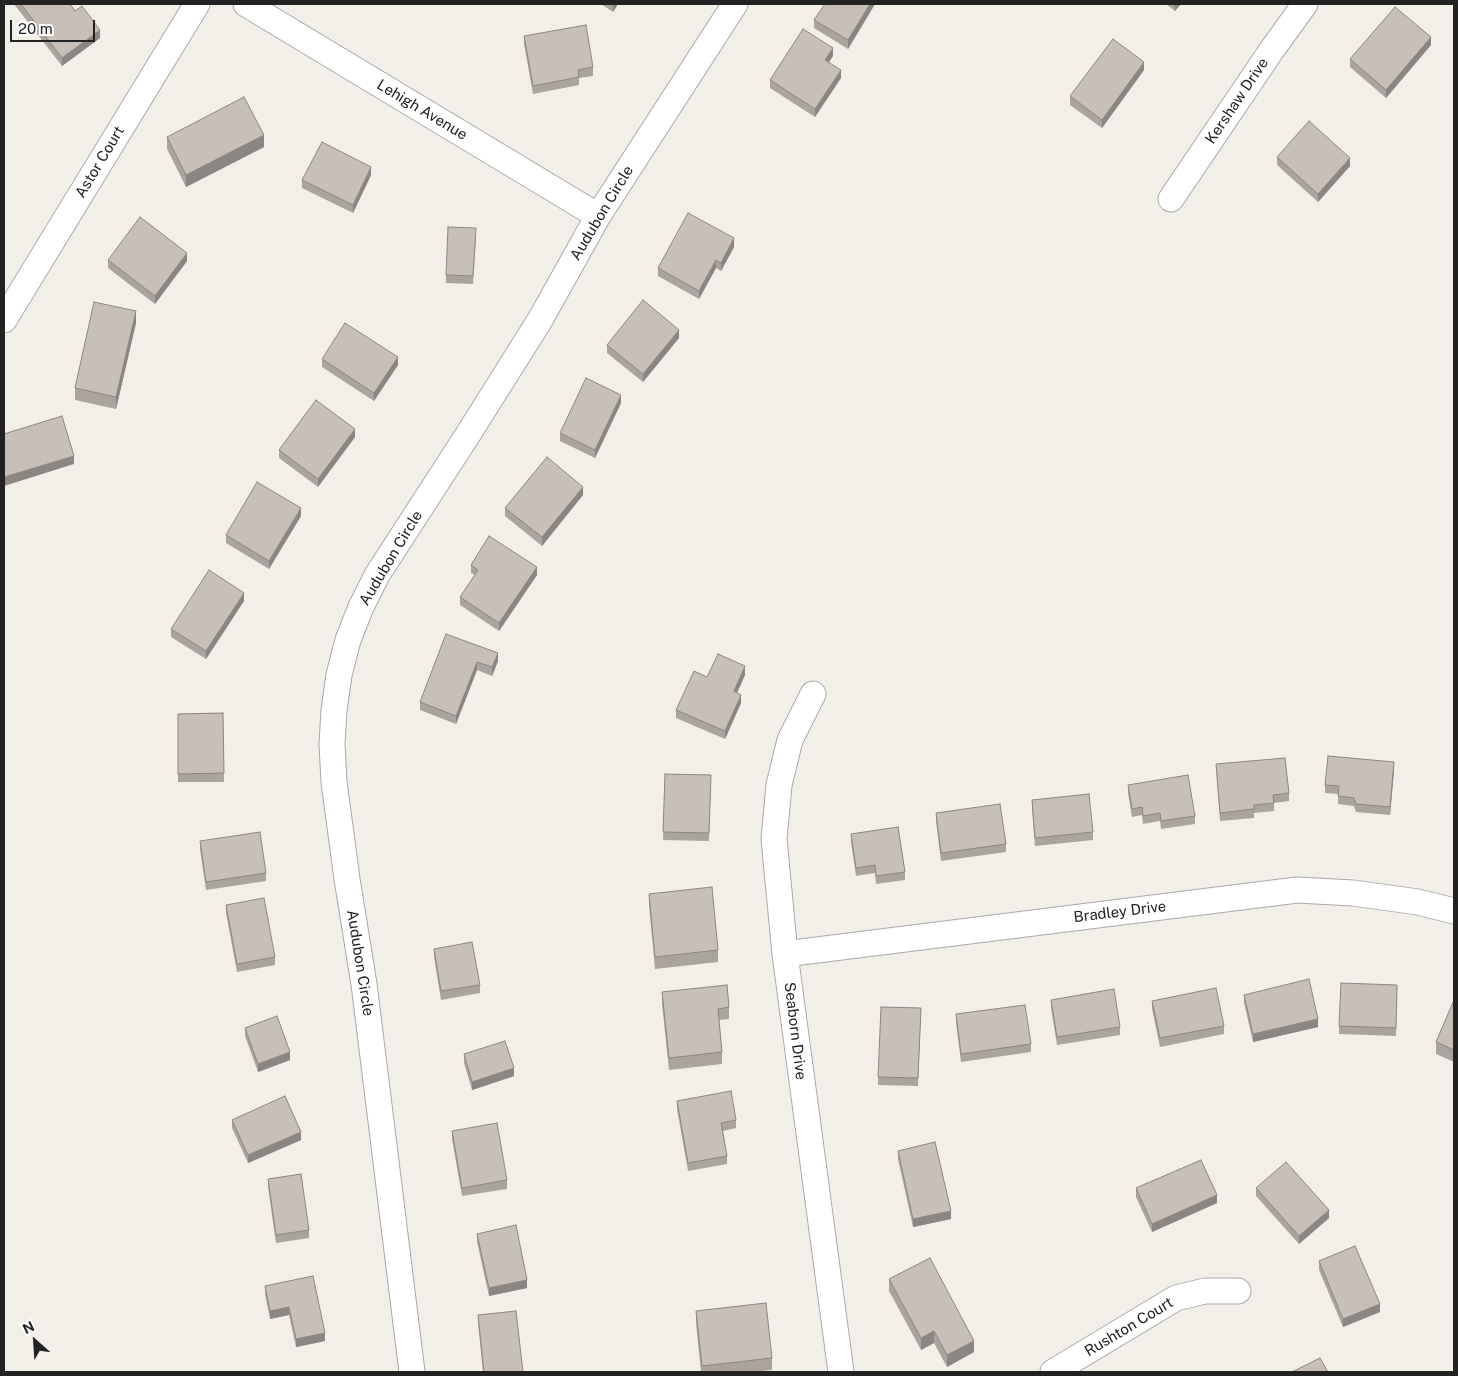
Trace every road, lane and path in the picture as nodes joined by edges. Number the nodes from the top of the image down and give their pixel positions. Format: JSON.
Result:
{"nodes":[{"id":1,"x":197,"y":4,"type":"edge"},
{"id":2,"x":246,"y":4,"type":"edge"},
{"id":3,"x":735,"y":4,"type":"edge"},
{"id":4,"x":1305,"y":4,"type":"edge"},
{"id":5,"x":1171,"y":199,"type":"dead end"},
{"id":6,"x":598,"y":216,"type":"junction"},
{"id":7,"x":4,"y":320,"type":"edge"},
{"id":8,"x":812,"y":694,"type":"dead end"},
{"id":9,"x":1454,"y":910,"type":"edge"},
{"id":10,"x":785,"y":954,"type":"junction"},
{"id":11,"x":1238,"y":1291,"type":"dead end"},
{"id":12,"x":412,"y":1372,"type":"edge"},
{"id":13,"x":841,"y":1372,"type":"edge"},
{"id":14,"x":1053,"y":1372,"type":"edge"}],
"edges":[{"from":1,"to":7,"type":"street","name":"Astor Court"},
{"from":2,"to":6,"type":"street","name":"Lehigh Avenue"},
{"from":3,"to":6,"type":"street","name":"Audubon Circle"},
{"from":4,"to":5,"type":"street","name":"Kershaw Drive"},
{"from":6,"to":12,"type":"street","name":"Audubon Circle"},
{"from":8,"to":10,"type":"street","name":"Seaborn Drive"},
{"from":9,"to":10,"type":"street","name":"Bradley Drive"},
{"from":10,"to":13,"type":"street","name":"Seaborn Drive"},
{"from":11,"to":14,"type":"street","name":"Rushton Court"}]}
